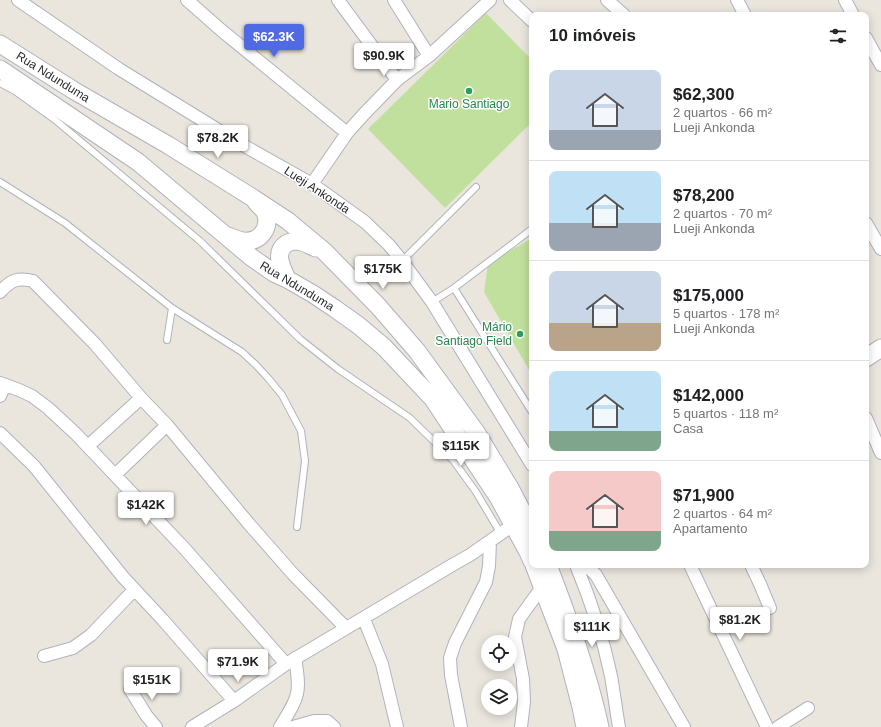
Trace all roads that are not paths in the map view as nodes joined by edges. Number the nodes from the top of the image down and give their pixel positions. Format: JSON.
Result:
{"nodes":[{"id":1,"x":18,"y":0,"type":"edge"},
{"id":2,"x":187,"y":0,"type":"edge"},
{"id":3,"x":338,"y":0,"type":"edge"},
{"id":4,"x":394,"y":0,"type":"edge"},
{"id":5,"x":490,"y":0,"type":"edge"},
{"id":6,"x":510,"y":0,"type":"edge"},
{"id":7,"x":607,"y":0,"type":"edge"},
{"id":8,"x":736,"y":0,"type":"edge"},
{"id":9,"x":845,"y":0,"type":"edge"},
{"id":10,"x":621,"y":12,"type":"edge"},
{"id":11,"x":743,"y":12,"type":"edge"},
{"id":12,"x":851,"y":12,"type":"edge"},
{"id":13,"x":529,"y":18,"type":"edge"},
{"id":14,"x":869,"y":43,"type":"edge"},
{"id":15,"x":0,"y":44,"type":"edge"},
{"id":16,"x":429,"y":56,"type":"junction"},
{"id":17,"x":881,"y":64,"type":"edge"},
{"id":18,"x":0,"y":69,"type":"edge"},
{"id":19,"x":397,"y":80,"type":"junction"},
{"id":20,"x":0,"y":83,"type":"edge"},
{"id":21,"x":347,"y":133,"type":"junction"},
{"id":22,"x":0,"y":182,"type":"edge"},
{"id":23,"x":312,"y":184,"type":"junction"},
{"id":24,"x":476,"y":187,"type":"dead end"},
{"id":25,"x":253,"y":198,"type":"junction"},
{"id":26,"x":869,"y":228,"type":"edge"},
{"id":27,"x":529,"y":231,"type":"edge"},
{"id":28,"x":224,"y":235,"type":"junction"},
{"id":29,"x":881,"y":249,"type":"edge"},
{"id":30,"x":324,"y":251,"type":"junction"},
{"id":31,"x":402,"y":261,"type":"junction"},
{"id":32,"x":287,"y":279,"type":"junction"},
{"id":33,"x":454,"y":288,"type":"junction"},
{"id":34,"x":0,"y":292,"type":"edge"},
{"id":35,"x":432,"y":302,"type":"junction"},
{"id":36,"x":172,"y":308,"type":"junction"},
{"id":37,"x":167,"y":340,"type":"dead end"},
{"id":38,"x":881,"y":348,"type":"edge"},
{"id":39,"x":869,"y":356,"type":"edge"},
{"id":40,"x":2,"y":388,"type":"edge"},
{"id":41,"x":141,"y":398,"type":"junction"},
{"id":42,"x":529,"y":407,"type":"edge"},
{"id":43,"x":869,"y":425,"type":"edge"},
{"id":44,"x":167,"y":426,"type":"junction"},
{"id":45,"x":0,"y":433,"type":"edge"},
{"id":46,"x":88,"y":446,"type":"junction"},
{"id":47,"x":881,"y":453,"type":"edge"},
{"id":48,"x":529,"y":460,"type":"edge"},
{"id":49,"x":115,"y":475,"type":"junction"},
{"id":50,"x":529,"y":524,"type":"edge"},
{"id":51,"x":297,"y":527,"type":"dead end"},
{"id":52,"x":507,"y":530,"type":"junction"},
{"id":53,"x":490,"y":542,"type":"junction"},
{"id":54,"x":529,"y":557,"type":"edge"},
{"id":55,"x":535,"y":568,"type":"edge"},
{"id":56,"x":549,"y":568,"type":"edge"},
{"id":57,"x":577,"y":568,"type":"edge"},
{"id":58,"x":589,"y":568,"type":"edge"},
{"id":59,"x":691,"y":568,"type":"edge"},
{"id":60,"x":752,"y":568,"type":"edge"},
{"id":61,"x":542,"y":586,"type":"junction"},
{"id":62,"x":134,"y":590,"type":"junction"},
{"id":63,"x":770,"y":608,"type":"dead end"},
{"id":64,"x":364,"y":619,"type":"junction"},
{"id":65,"x":346,"y":628,"type":"junction"},
{"id":66,"x":44,"y":656,"type":"dead end"},
{"id":67,"x":291,"y":661,"type":"junction"},
{"id":68,"x":130,"y":689,"type":"dead end"},
{"id":69,"x":234,"y":701,"type":"junction"},
{"id":70,"x":808,"y":708,"type":"dead end"},
{"id":71,"x":156,"y":727,"type":"edge"},
{"id":72,"x":192,"y":727,"type":"edge"},
{"id":73,"x":280,"y":727,"type":"edge"},
{"id":74,"x":293,"y":727,"type":"edge"},
{"id":75,"x":334,"y":727,"type":"edge"},
{"id":76,"x":397,"y":727,"type":"edge"},
{"id":77,"x":461,"y":727,"type":"edge"},
{"id":78,"x":521,"y":727,"type":"edge"},
{"id":79,"x":585,"y":727,"type":"edge"},
{"id":80,"x":600,"y":727,"type":"edge"},
{"id":81,"x":619,"y":727,"type":"edge"},
{"id":82,"x":684,"y":727,"type":"edge"},
{"id":83,"x":767,"y":727,"type":"edge"},
{"id":84,"x":778,"y":727,"type":"edge"}],
"edges":[{"from":1,"to":23,"type":"street","name":"Lueji Ankonda"},
{"from":2,"to":21,"type":"street"},
{"from":3,"to":19,"type":"street"},
{"from":4,"to":16,"type":"street"},
{"from":5,"to":16,"type":"street"},
{"from":6,"to":13,"type":"street"},
{"from":7,"to":10,"type":"street"},
{"from":8,"to":11,"type":"street"},
{"from":9,"to":12,"type":"street"},
{"from":14,"to":17,"type":"street"},
{"from":15,"to":25,"type":"main road","name":"Rua Ndunduma"},
{"from":16,"to":19,"type":"street"},
{"from":18,"to":28,"type":"main road","name":"Rua Ndunduma"},
{"from":19,"to":21,"type":"street"},
{"from":20,"to":52,"type":"lane"},
{"from":21,"to":23,"type":"street"},
{"from":22,"to":36,"type":"lane"},
{"from":23,"to":31,"type":"street","name":"Lueji Ankonda"},
{"from":24,"to":31,"type":"lane"},
{"from":25,"to":28,"type":"main road"},
{"from":25,"to":30,"type":"main road"},
{"from":26,"to":29,"type":"street"},
{"from":27,"to":33,"type":"lane"},
{"from":28,"to":32,"type":"main road","name":"Rua Ndunduma"},
{"from":30,"to":32,"type":"main road"},
{"from":30,"to":50,"type":"main road"},
{"from":31,"to":35,"type":"street","name":"Lueji Ankonda"},
{"from":32,"to":52,"type":"main road","name":"Rua Ndunduma"},
{"from":33,"to":35,"type":"lane"},
{"from":33,"to":42,"type":"lane"},
{"from":34,"to":41,"type":"street"},
{"from":35,"to":48,"type":"street","name":"Lueji Ankonda"},
{"from":36,"to":37,"type":"lane"},
{"from":36,"to":51,"type":"lane"},
{"from":38,"to":39,"type":"main road"},
{"from":40,"to":46,"type":"street"},
{"from":41,"to":44,"type":"street"},
{"from":41,"to":46,"type":"street"},
{"from":43,"to":47,"type":"street"},
{"from":44,"to":49,"type":"street"},
{"from":44,"to":65,"type":"street"},
{"from":45,"to":62,"type":"street"},
{"from":46,"to":49,"type":"street"},
{"from":49,"to":67,"type":"street"},
{"from":52,"to":53,"type":"street"},
{"from":52,"to":54,"type":"main road","name":"Rua Ndunduma"},
{"from":53,"to":64,"type":"street"},
{"from":53,"to":77,"type":"street"},
{"from":55,"to":61,"type":"main road"},
{"from":56,"to":80,"type":"main road"},
{"from":57,"to":81,"type":"street"},
{"from":58,"to":82,"type":"street"},
{"from":59,"to":83,"type":"street"},
{"from":60,"to":63,"type":"street"},
{"from":61,"to":78,"type":"street"},
{"from":61,"to":79,"type":"main road"},
{"from":62,"to":66,"type":"street"},
{"from":62,"to":69,"type":"street"},
{"from":64,"to":65,"type":"street"},
{"from":64,"to":76,"type":"street"},
{"from":65,"to":67,"type":"street"},
{"from":67,"to":69,"type":"street"},
{"from":67,"to":73,"type":"street"},
{"from":68,"to":71,"type":"street"},
{"from":69,"to":72,"type":"street"},
{"from":70,"to":84,"type":"street"},
{"from":74,"to":75,"type":"street"}]}
